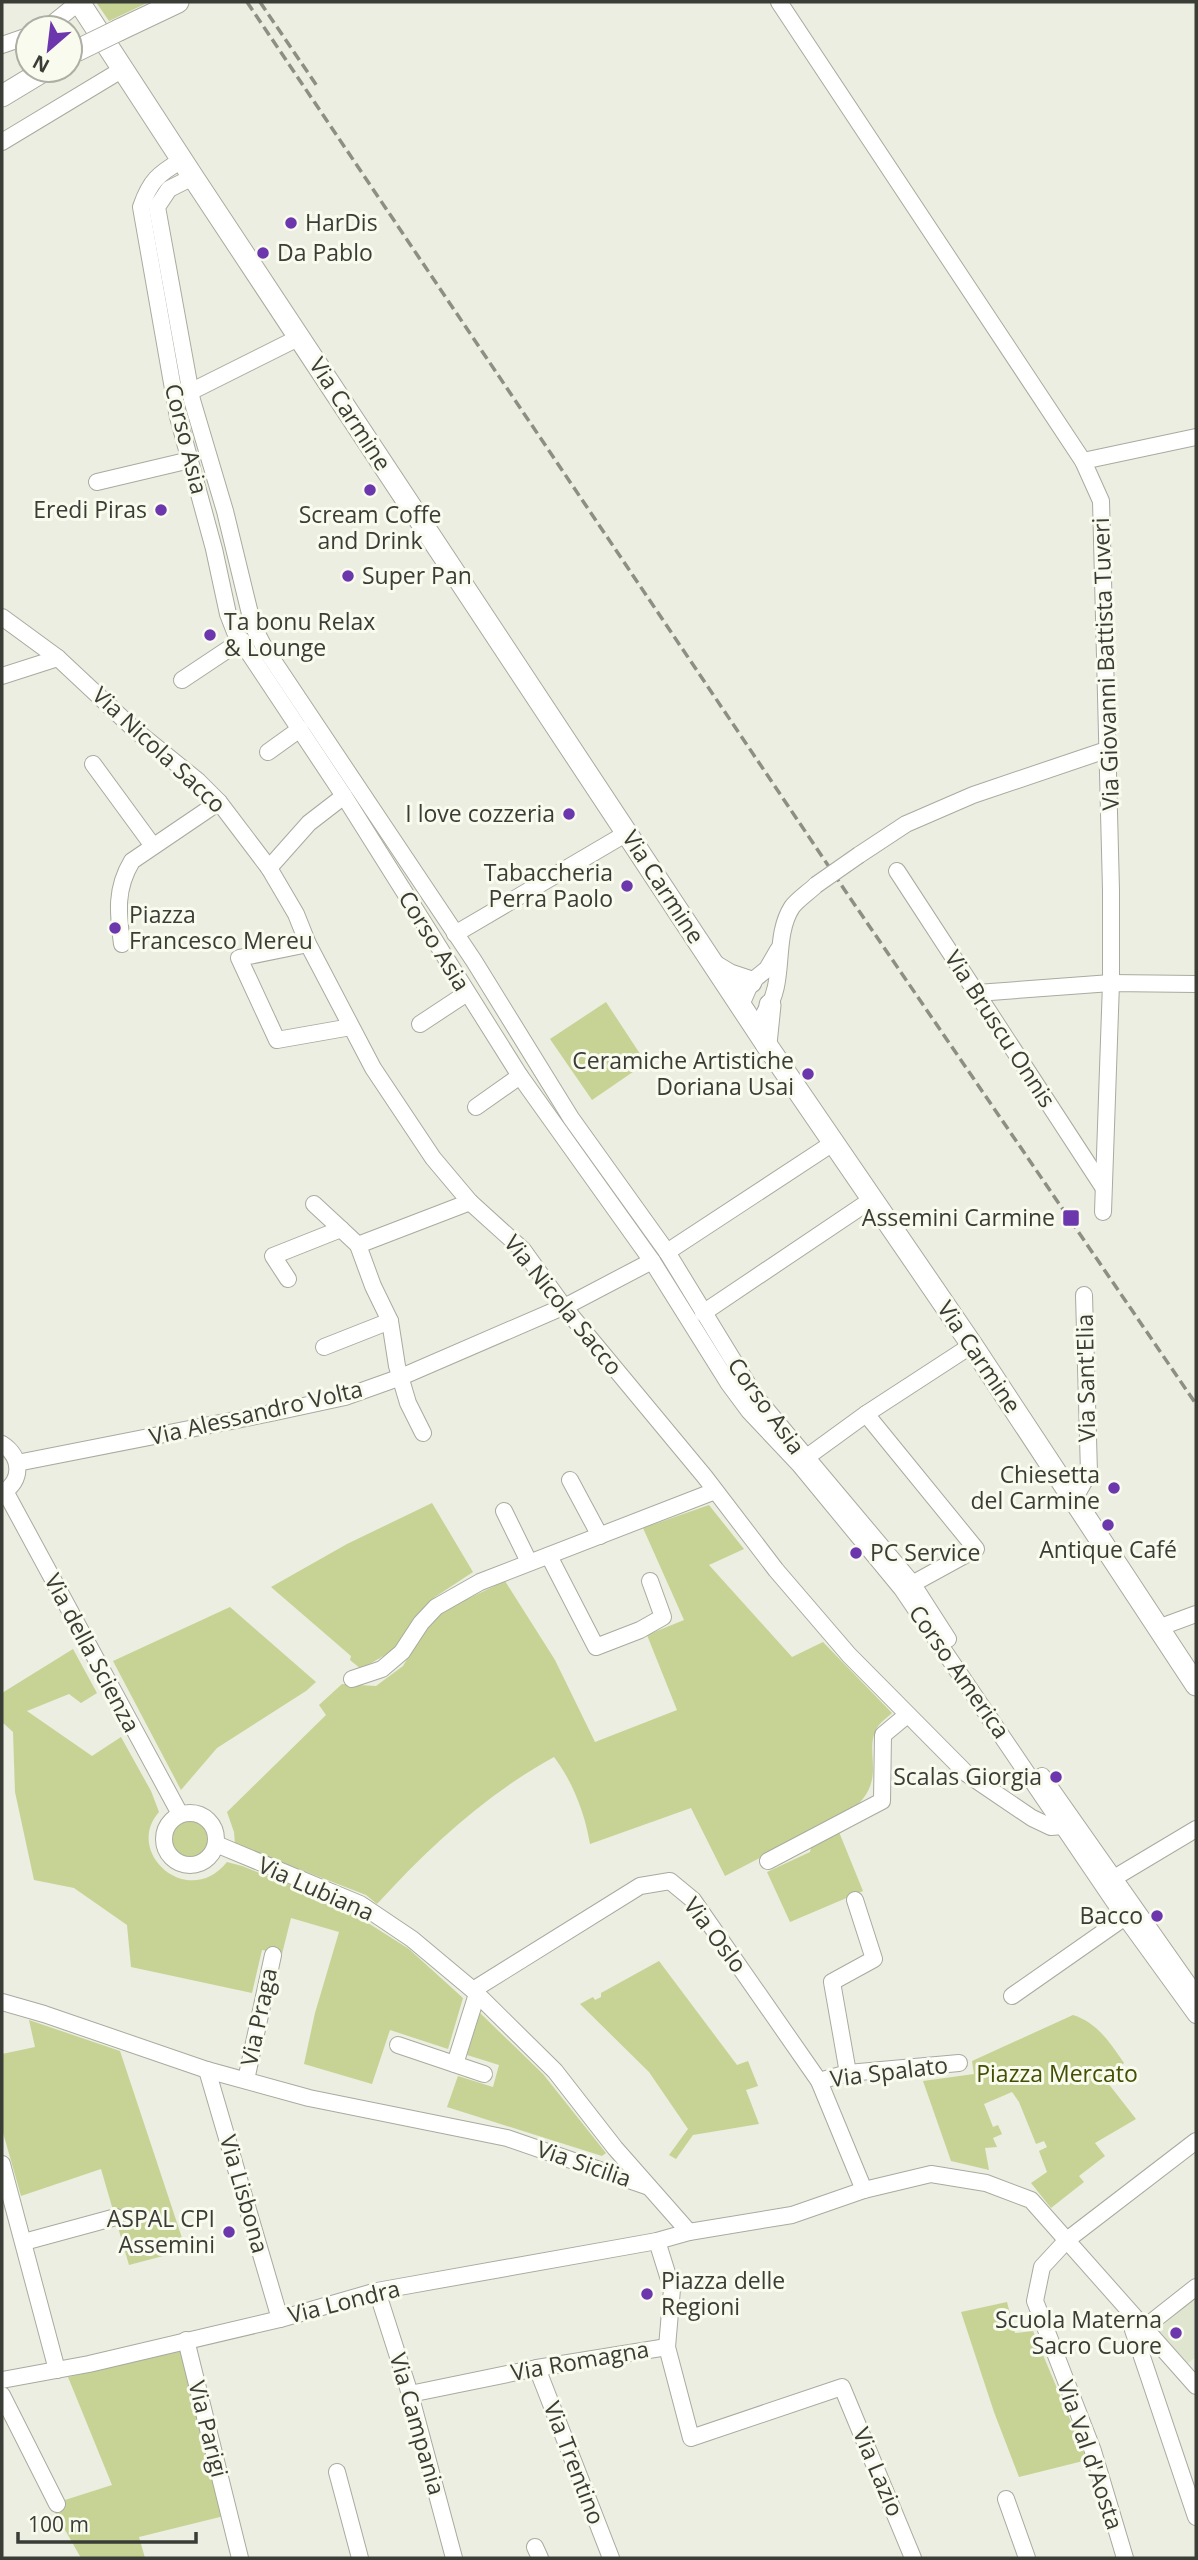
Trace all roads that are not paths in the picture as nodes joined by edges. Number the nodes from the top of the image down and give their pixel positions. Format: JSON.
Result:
{"nodes":[{"id":1,"x":79,"y":2,"type":"edge"},
{"id":2,"x":178,"y":2,"type":"edge"},
{"id":3,"x":779,"y":2,"type":"edge"},
{"id":4,"x":64,"y":14,"type":"edge"},
{"id":5,"x":84,"y":48,"type":"edge"},
{"id":6,"x":128,"y":78,"type":"junction"},
{"id":7,"x":22,"y":84,"type":"edge"},
{"id":8,"x":2,"y":96,"type":"edge"},
{"id":9,"x":2,"y":142,"type":"edge"},
{"id":10,"x":187,"y":169,"type":"junction"},
{"id":11,"x":300,"y":337,"type":"junction"},
{"id":12,"x":190,"y":392,"type":"junction"},
{"id":13,"x":1196,"y":437,"type":"edge"},
{"id":14,"x":190,"y":460,"type":"junction"},
{"id":15,"x":1083,"y":461,"type":"junction"},
{"id":16,"x":97,"y":482,"type":"dead end"},
{"id":17,"x":233,"y":545,"type":"junction"},
{"id":18,"x":214,"y":549,"type":"junction"},
{"id":19,"x":2,"y":617,"type":"edge"},
{"id":20,"x":242,"y":640,"type":"junction"},
{"id":21,"x":58,"y":658,"type":"junction"},
{"id":22,"x":2,"y":676,"type":"edge"},
{"id":23,"x":182,"y":680,"type":"dead end"},
{"id":24,"x":300,"y":729,"type":"junction"},
{"id":25,"x":1109,"y":749,"type":"junction"},
{"id":26,"x":268,"y":752,"type":"dead end"},
{"id":27,"x":93,"y":764,"type":"dead end"},
{"id":28,"x":344,"y":796,"type":"junction"},
{"id":29,"x":219,"y":802,"type":"junction"},
{"id":30,"x":627,"y":833,"type":"junction"},
{"id":31,"x":153,"y":846,"type":"junction"},
{"id":32,"x":270,"y":867,"type":"junction"},
{"id":33,"x":897,"y":871,"type":"dead end"},
{"id":34,"x":455,"y":934,"type":"junction"},
{"id":35,"x":122,"y":944,"type":"dead end"},
{"id":36,"x":308,"y":944,"type":"junction"},
{"id":37,"x":782,"y":945,"type":"junction"},
{"id":38,"x":714,"y":965,"type":"junction"},
{"id":39,"x":751,"y":982,"type":"junction"},
{"id":40,"x":1111,"y":984,"type":"junction"},
{"id":41,"x":1196,"y":984,"type":"edge"},
{"id":42,"x":467,"y":993,"type":"junction"},
{"id":43,"x":977,"y":993,"type":"junction"},
{"id":44,"x":770,"y":1005,"type":"junction"},
{"id":45,"x":746,"y":1012,"type":"junction"},
{"id":46,"x":420,"y":1024,"type":"dead end"},
{"id":47,"x":351,"y":1027,"type":"junction"},
{"id":48,"x":766,"y":1044,"type":"junction"},
{"id":49,"x":520,"y":1076,"type":"junction"},
{"id":50,"x":476,"y":1107,"type":"dead end"},
{"id":51,"x":833,"y":1143,"type":"junction"},
{"id":52,"x":1103,"y":1187,"type":"junction"},
{"id":53,"x":871,"y":1200,"type":"junction"},
{"id":54,"x":470,"y":1202,"type":"junction"},
{"id":55,"x":314,"y":1204,"type":"dead end"},
{"id":56,"x":1103,"y":1212,"type":"dead end"},
{"id":57,"x":341,"y":1229,"type":"junction"},
{"id":58,"x":358,"y":1245,"type":"junction"},
{"id":59,"x":667,"y":1252,"type":"junction"},
{"id":60,"x":652,"y":1261,"type":"junction"},
{"id":61,"x":288,"y":1279,"type":"dead end"},
{"id":62,"x":1084,"y":1295,"type":"dead end"},
{"id":63,"x":564,"y":1307,"type":"junction"},
{"id":64,"x":704,"y":1313,"type":"junction"},
{"id":65,"x":390,"y":1321,"type":"junction"},
{"id":66,"x":972,"y":1345,"type":"junction"},
{"id":67,"x":324,"y":1347,"type":"dead end"},
{"id":68,"x":401,"y":1377,"type":"junction"},
{"id":69,"x":866,"y":1415,"type":"junction"},
{"id":70,"x":423,"y":1433,"type":"dead end"},
{"id":71,"x":2,"y":1444,"type":"edge"},
{"id":72,"x":803,"y":1461,"type":"junction"},
{"id":73,"x":18,"y":1463,"type":"junction"},
{"id":74,"x":570,"y":1480,"type":"dead end"},
{"id":75,"x":715,"y":1491,"type":"junction"},
{"id":76,"x":3,"y":1492,"type":"edge"},
{"id":77,"x":1074,"y":1499,"type":"junction"},
{"id":78,"x":504,"y":1511,"type":"dead end"},
{"id":79,"x":600,"y":1536,"type":"junction"},
{"id":80,"x":548,"y":1556,"type":"junction"},
{"id":81,"x":529,"y":1563,"type":"junction"},
{"id":82,"x":650,"y":1581,"type":"dead end"},
{"id":83,"x":907,"y":1586,"type":"junction"},
{"id":84,"x":1196,"y":1614,"type":"edge"},
{"id":85,"x":1158,"y":1628,"type":"junction"},
{"id":86,"x":352,"y":1679,"type":"dead end"},
{"id":87,"x":1196,"y":1685,"type":"edge"},
{"id":88,"x":907,"y":1715,"type":"junction"},
{"id":89,"x":180,"y":1814,"type":"junction"},
{"id":90,"x":1068,"y":1822,"type":"junction"},
{"id":91,"x":1196,"y":1829,"type":"edge"},
{"id":92,"x":216,"y":1844,"type":"junction"},
{"id":93,"x":768,"y":1861,"type":"dead end"},
{"id":94,"x":1114,"y":1878,"type":"junction"},
{"id":95,"x":855,"y":1900,"type":"dead end"},
{"id":96,"x":1125,"y":1917,"type":"junction"},
{"id":97,"x":273,"y":1955,"type":"dead end"},
{"id":98,"x":475,"y":1992,"type":"junction"},
{"id":99,"x":1196,"y":1995,"type":"edge"},
{"id":100,"x":1012,"y":1996,"type":"dead end"},
{"id":101,"x":2,"y":2002,"type":"edge"},
{"id":102,"x":1196,"y":2015,"type":"edge"},
{"id":103,"x":398,"y":2045,"type":"dead end"},
{"id":104,"x":959,"y":2063,"type":"dead end"},
{"id":105,"x":454,"y":2064,"type":"junction"},
{"id":106,"x":208,"y":2070,"type":"junction"},
{"id":107,"x":848,"y":2073,"type":"junction"},
{"id":108,"x":484,"y":2074,"type":"dead end"},
{"id":109,"x":246,"y":2080,"type":"junction"},
{"id":110,"x":819,"y":2081,"type":"junction"},
{"id":111,"x":1196,"y":2141,"type":"edge"},
{"id":112,"x":615,"y":2148,"type":"junction"},
{"id":113,"x":603,"y":2170,"type":"junction"},
{"id":114,"x":3,"y":2172,"type":"edge"},
{"id":115,"x":649,"y":2187,"type":"junction"},
{"id":116,"x":864,"y":2190,"type":"junction"},
{"id":117,"x":116,"y":2217,"type":"dead end"},
{"id":118,"x":689,"y":2232,"type":"junction"},
{"id":119,"x":1067,"y":2240,"type":"junction"},
{"id":120,"x":657,"y":2241,"type":"junction"},
{"id":121,"x":24,"y":2242,"type":"junction"},
{"id":122,"x":1196,"y":2287,"type":"edge"},
{"id":123,"x":377,"y":2291,"type":"junction"},
{"id":124,"x":280,"y":2319,"type":"junction"},
{"id":125,"x":1140,"y":2325,"type":"junction"},
{"id":126,"x":186,"y":2340,"type":"junction"},
{"id":127,"x":667,"y":2347,"type":"junction"},
{"id":128,"x":537,"y":2368,"type":"junction"},
{"id":129,"x":57,"y":2370,"type":"junction"},
{"id":130,"x":2,"y":2380,"type":"edge"},
{"id":131,"x":1196,"y":2386,"type":"edge"},
{"id":132,"x":842,"y":2387,"type":"joint"},
{"id":133,"x":410,"y":2394,"type":"junction"},
{"id":134,"x":2,"y":2395,"type":"edge"},
{"id":135,"x":337,"y":2472,"type":"dead end"},
{"id":136,"x":1006,"y":2499,"type":"dead end"},
{"id":137,"x":57,"y":2504,"type":"dead end"},
{"id":138,"x":1196,"y":2517,"type":"edge"},
{"id":139,"x":240,"y":2558,"type":"edge"},
{"id":140,"x":360,"y":2558,"type":"edge"},
{"id":141,"x":454,"y":2558,"type":"edge"},
{"id":142,"x":611,"y":2558,"type":"edge"},
{"id":143,"x":913,"y":2558,"type":"edge"},
{"id":144,"x":1027,"y":2558,"type":"edge"},
{"id":145,"x":1125,"y":2558,"type":"edge"}],
"edges":[{"from":1,"to":4,"type":"street"},
{"from":1,"to":6,"type":"main road","name":"Via Carmine"},
{"from":2,"to":5,"type":"main road","bridge":true},
{"from":3,"to":15,"type":"street","name":"Via Giovanni Battista Tuveri"},
{"from":6,"to":9,"type":"street"},
{"from":6,"to":10,"type":"main road","name":"Via Carmine"},
{"from":7,"to":8,"type":"main road"},
{"from":10,"to":11,"type":"main road","name":"Via Carmine"},
{"from":10,"to":12,"type":"street","name":"Corso Asia"},
{"from":10,"to":14,"type":"street","name":"Corso Asia"},
{"from":11,"to":12,"type":"street"},
{"from":11,"to":30,"type":"main road","name":"Via Carmine"},
{"from":12,"to":17,"type":"street","name":"Corso Asia"},
{"from":13,"to":15,"type":"street"},
{"from":14,"to":16,"type":"street"},
{"from":14,"to":18,"type":"street","name":"Corso Asia"},
{"from":15,"to":25,"type":"street","name":"Via Giovanni Battista Tuveri"},
{"from":17,"to":18,"type":"street"},
{"from":17,"to":34,"type":"street","name":"Corso Asia"},
{"from":18,"to":20,"type":"street","name":"Corso Asia"},
{"from":19,"to":21,"type":"street","name":"Via Nicola Sacco"},
{"from":20,"to":23,"type":"street"},
{"from":20,"to":24,"type":"street","name":"Corso Asia"},
{"from":21,"to":22,"type":"street"},
{"from":21,"to":29,"type":"street","name":"Via Nicola Sacco"},
{"from":24,"to":26,"type":"street"},
{"from":24,"to":28,"type":"street","name":"Corso Asia"},
{"from":25,"to":37,"type":"street","bridge":true},
{"from":25,"to":40,"type":"street","name":"Via Giovanni Battista Tuveri"},
{"from":27,"to":31,"type":"street"},
{"from":28,"to":32,"type":"street"},
{"from":28,"to":42,"type":"street","name":"Corso Asia"},
{"from":29,"to":31,"type":"street"},
{"from":29,"to":32,"type":"street","name":"Via Nicola Sacco"},
{"from":30,"to":34,"type":"street"},
{"from":30,"to":38,"type":"main road","name":"Via Carmine"},
{"from":31,"to":35,"type":"street"},
{"from":32,"to":36,"type":"street","name":"Via Nicola Sacco"},
{"from":33,"to":43,"type":"street","name":"Via Bruscu Onnis"},
{"from":34,"to":59,"type":"street","name":"Corso Asia"},
{"from":36,"to":47,"type":"street","name":"Via Nicola Sacco"},
{"from":36,"to":47,"type":"street"},
{"from":37,"to":39,"type":"street"},
{"from":37,"to":44,"type":"street"},
{"from":38,"to":39,"type":"main road"},
{"from":38,"to":45,"type":"main road","name":"Via Carmine"},
{"from":39,"to":45,"type":"street"},
{"from":40,"to":41,"type":"street"},
{"from":40,"to":43,"type":"street"},
{"from":40,"to":52,"type":"street","name":"Via Giovanni Battista Tuveri"},
{"from":42,"to":46,"type":"street"},
{"from":42,"to":49,"type":"street","name":"Corso Asia"},
{"from":43,"to":52,"type":"street","name":"Via Bruscu Onnis"},
{"from":44,"to":45,"type":"street"},
{"from":44,"to":48,"type":"main road"},
{"from":45,"to":48,"type":"main road","name":"Via Carmine"},
{"from":47,"to":54,"type":"street","name":"Via Nicola Sacco"},
{"from":48,"to":51,"type":"main road","name":"Via Carmine"},
{"from":49,"to":50,"type":"street"},
{"from":49,"to":60,"type":"street","name":"Corso Asia"},
{"from":51,"to":53,"type":"main road","name":"Via Carmine"},
{"from":51,"to":59,"type":"street"},
{"from":52,"to":56,"type":"street","name":"Via Giovanni Battista Tuveri"},
{"from":53,"to":64,"type":"street"},
{"from":53,"to":66,"type":"main road","name":"Via Carmine"},
{"from":54,"to":58,"type":"street"},
{"from":54,"to":63,"type":"street","name":"Via Nicola Sacco"},
{"from":55,"to":57,"type":"street"},
{"from":57,"to":58,"type":"street"},
{"from":57,"to":61,"type":"street"},
{"from":58,"to":65,"type":"street"},
{"from":59,"to":64,"type":"street","name":"Corso Asia"},
{"from":60,"to":63,"type":"street","name":"Via Alessandro Volta"},
{"from":60,"to":72,"type":"street","name":"Corso Asia"},
{"from":62,"to":77,"type":"street","name":"Via Sant'Elia"},
{"from":63,"to":68,"type":"street","name":"Via Alessandro Volta"},
{"from":63,"to":75,"type":"street","name":"Via Nicola Sacco"},
{"from":64,"to":72,"type":"street","name":"Corso Asia"},
{"from":65,"to":67,"type":"street"},
{"from":65,"to":68,"type":"street"},
{"from":66,"to":69,"type":"street"},
{"from":66,"to":77,"type":"main road","name":"Via Carmine"},
{"from":68,"to":70,"type":"street"},
{"from":68,"to":73,"type":"street","name":"Via Alessandro Volta"},
{"from":69,"to":72,"type":"street"},
{"from":69,"to":83,"type":"street"},
{"from":71,"to":73,"type":"street"},
{"from":72,"to":83,"type":"street","name":"Corso America"},
{"from":73,"to":76,"type":"street"},
{"from":74,"to":79,"type":"street"},
{"from":75,"to":79,"type":"street"},
{"from":75,"to":88,"type":"street","name":"Via Nicola Sacco"},
{"from":76,"to":89,"type":"street","name":"Via della Scienza"},
{"from":77,"to":85,"type":"main road","name":"Via Carmine"},
{"from":78,"to":81,"type":"street"},
{"from":79,"to":80,"type":"street"},
{"from":80,"to":81,"type":"street"},
{"from":80,"to":82,"type":"street"},
{"from":81,"to":86,"type":"street"},
{"from":83,"to":90,"type":"street","name":"Corso America"},
{"from":84,"to":85,"type":"street"},
{"from":85,"to":87,"type":"main road","name":"Via Carmine"},
{"from":88,"to":90,"type":"street","name":"Via Nicola Sacco"},
{"from":88,"to":93,"type":"street"},
{"from":89,"to":92,"type":"street"},
{"from":89,"to":92,"type":"street"},
{"from":90,"to":94,"type":"street","name":"Corso America"},
{"from":90,"to":96,"type":"street","name":"Corso America"},
{"from":91,"to":94,"type":"street"},
{"from":92,"to":98,"type":"street","name":"Via Lubiana"},
{"from":94,"to":99,"type":"street","name":"Corso America"},
{"from":95,"to":107,"type":"street"},
{"from":96,"to":100,"type":"street"},
{"from":96,"to":102,"type":"street","name":"Corso America"},
{"from":97,"to":109,"type":"street","name":"Via Praga"},
{"from":98,"to":105,"type":"street"},
{"from":98,"to":110,"type":"street","name":"Via Oslo"},
{"from":98,"to":112,"type":"street","name":"Via Lubiana"},
{"from":101,"to":106,"type":"street","name":"Via Sicilia"},
{"from":103,"to":105,"type":"street"},
{"from":104,"to":107,"type":"street","name":"Via Spalato"},
{"from":105,"to":108,"type":"street"},
{"from":106,"to":109,"type":"street","name":"Via Sicilia"},
{"from":106,"to":124,"type":"street","name":"Via Lisbona"},
{"from":107,"to":110,"type":"street","name":"Via Spalato"},
{"from":109,"to":113,"type":"street","name":"Via Sicilia"},
{"from":110,"to":116,"type":"street","name":"Via Oslo"},
{"from":111,"to":119,"type":"street","name":"Via Val d'Aosta"},
{"from":112,"to":113,"type":"street"},
{"from":112,"to":115,"type":"street","name":"Via Lubiana"},
{"from":113,"to":115,"type":"street","name":"Via Sicilia"},
{"from":114,"to":121,"type":"street"},
{"from":115,"to":118,"type":"street","name":"Via Sicilia"},
{"from":116,"to":118,"type":"street"},
{"from":116,"to":119,"type":"street"},
{"from":117,"to":121,"type":"street"},
{"from":118,"to":120,"type":"street","name":"Via Londra"},
{"from":119,"to":125,"type":"street"},
{"from":119,"to":145,"type":"street","name":"Via Val d'Aosta"},
{"from":120,"to":123,"type":"street","name":"Via Londra"},
{"from":120,"to":127,"type":"street"},
{"from":121,"to":129,"type":"street"},
{"from":122,"to":125,"type":"street"},
{"from":123,"to":124,"type":"street","name":"Via Londra"},
{"from":123,"to":133,"type":"street","name":"Via Campania"},
{"from":124,"to":126,"type":"street","name":"Via Londra"},
{"from":125,"to":131,"type":"street"},
{"from":125,"to":138,"type":"street"},
{"from":126,"to":129,"type":"street","name":"Via Londra"},
{"from":126,"to":139,"type":"street","name":"Via Parigi"},
{"from":127,"to":128,"type":"street","name":"Via Romagna"},
{"from":127,"to":132,"type":"street","name":"Via Romagna"},
{"from":128,"to":133,"type":"street","name":"Via Romagna"},
{"from":128,"to":142,"type":"street","name":"Via Trentino"},
{"from":129,"to":130,"type":"street","name":"Via Londra"},
{"from":132,"to":143,"type":"street","name":"Via Lazio"},
{"from":133,"to":141,"type":"street","name":"Via Campania"},
{"from":134,"to":137,"type":"street"},
{"from":135,"to":140,"type":"street"},
{"from":136,"to":144,"type":"street"}]}
